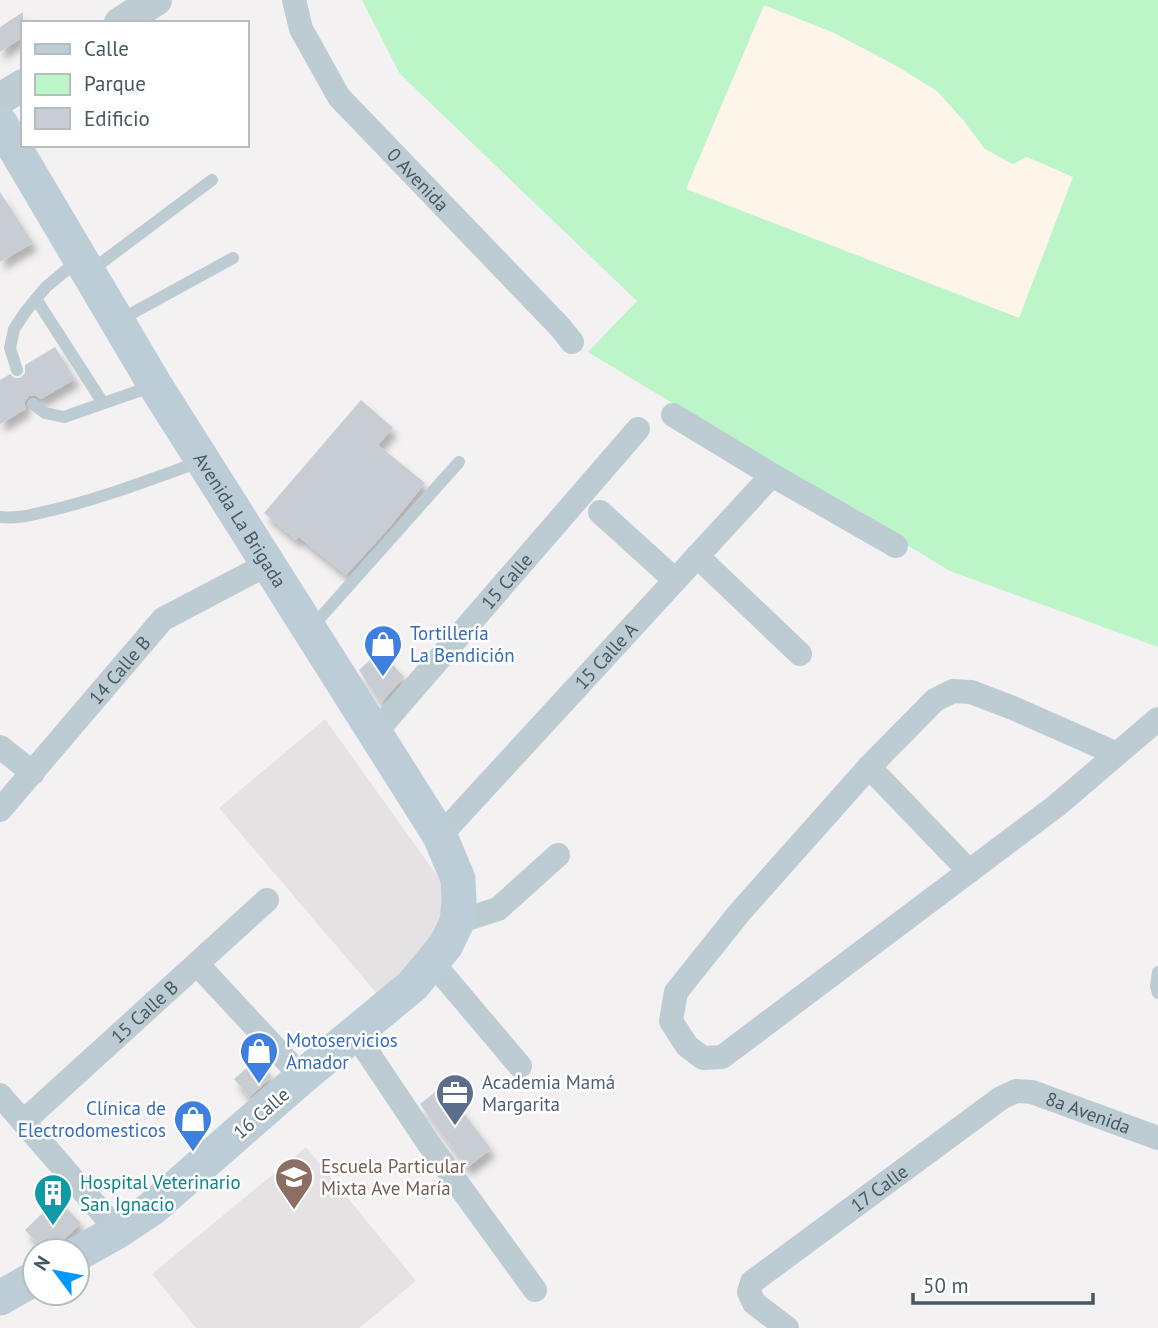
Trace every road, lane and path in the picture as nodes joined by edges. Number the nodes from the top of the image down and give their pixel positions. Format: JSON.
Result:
{"nodes":[{"id":1,"x":156,"y":0,"type":"edge"},
{"id":2,"x":294,"y":0,"type":"edge"},
{"id":3,"x":123,"y":21,"type":"edge"},
{"id":4,"x":21,"y":86,"type":"edge"},
{"id":5,"x":0,"y":99,"type":"edge"},
{"id":6,"x":0,"y":123,"type":"edge"},
{"id":7,"x":212,"y":180,"type":"dead end"},
{"id":8,"x":233,"y":258,"type":"dead end"},
{"id":9,"x":85,"y":265,"type":"junction"},
{"id":10,"x":36,"y":299,"type":"junction"},
{"id":11,"x":118,"y":321,"type":"junction"},
{"id":12,"x":572,"y":342,"type":"dead end"},
{"id":13,"x":17,"y":370,"type":"dead end"},
{"id":14,"x":155,"y":385,"type":"junction"},
{"id":15,"x":103,"y":403,"type":"junction"},
{"id":16,"x":33,"y":404,"type":"dead end"},
{"id":17,"x":673,"y":415,"type":"dead end"},
{"id":18,"x":638,"y":429,"type":"dead end"},
{"id":19,"x":203,"y":461,"type":"junction"},
{"id":20,"x":459,"y":462,"type":"dead end"},
{"id":21,"x":772,"y":475,"type":"junction"},
{"id":22,"x":600,"y":512,"type":"dead end"},
{"id":23,"x":0,"y":517,"type":"edge"},
{"id":24,"x":896,"y":546,"type":"dead end"},
{"id":25,"x":697,"y":556,"type":"junction"},
{"id":26,"x":268,"y":564,"type":"junction"},
{"id":27,"x":675,"y":580,"type":"junction"},
{"id":28,"x":310,"y":630,"type":"junction"},
{"id":29,"x":800,"y":654,"type":"dead end"},
{"id":30,"x":1158,"y":719,"type":"edge"},
{"id":31,"x":375,"y":733,"type":"junction"},
{"id":32,"x":0,"y":747,"type":"edge"},
{"id":33,"x":1117,"y":754,"type":"junction"},
{"id":34,"x":869,"y":767,"type":"junction"},
{"id":35,"x":33,"y":773,"type":"junction"},
{"id":36,"x":0,"y":810,"type":"edge"},
{"id":37,"x":440,"y":836,"type":"junction"},
{"id":38,"x":558,"y":855,"type":"dead end"},
{"id":39,"x":969,"y":871,"type":"junction"},
{"id":40,"x":267,"y":900,"type":"dead end"},
{"id":41,"x":457,"y":922,"type":"junction"},
{"id":42,"x":432,"y":962,"type":"junction"},
{"id":43,"x":197,"y":964,"type":"junction"},
{"id":44,"x":1158,"y":972,"type":"edge"},
{"id":45,"x":1158,"y":992,"type":"edge"},
{"id":46,"x":354,"y":1032,"type":"junction"},
{"id":47,"x":520,"y":1066,"type":"dead end"},
{"id":48,"x":302,"y":1077,"type":"junction"},
{"id":49,"x":1016,"y":1091,"type":"joint"},
{"id":50,"x":0,"y":1095,"type":"edge"},
{"id":51,"x":23,"y":1122,"type":"junction"},
{"id":52,"x":1158,"y":1139,"type":"edge"},
{"id":53,"x":118,"y":1231,"type":"junction"},
{"id":54,"x":91,"y":1246,"type":"edge"},
{"id":55,"x":21,"y":1286,"type":"edge"},
{"id":56,"x":534,"y":1290,"type":"dead end"},
{"id":57,"x":0,"y":1298,"type":"edge"},
{"id":58,"x":787,"y":1328,"type":"edge"}],
"edges":[{"from":1,"to":3,"type":"street"},
{"from":2,"to":12,"type":"street","name":"0 Avenida"},
{"from":4,"to":5,"type":"street"},
{"from":6,"to":9,"type":"main road","name":"Avenida La Brigada"},
{"from":7,"to":9,"type":"lane"},
{"from":8,"to":11,"type":"lane"},
{"from":9,"to":10,"type":"lane"},
{"from":9,"to":11,"type":"main road","name":"Avenida La Brigada"},
{"from":10,"to":13,"type":"lane"},
{"from":10,"to":15,"type":"lane"},
{"from":11,"to":14,"type":"main road","name":"Avenida La Brigada"},
{"from":14,"to":15,"type":"lane"},
{"from":14,"to":19,"type":"main road","name":"Avenida La Brigada"},
{"from":15,"to":16,"type":"lane"},
{"from":17,"to":21,"type":"street"},
{"from":18,"to":31,"type":"street","name":"15 Calle"},
{"from":19,"to":23,"type":"lane"},
{"from":19,"to":26,"type":"main road","name":"Avenida La Brigada"},
{"from":20,"to":28,"type":"lane"},
{"from":21,"to":24,"type":"street"},
{"from":21,"to":25,"type":"street","name":"15 Calle A"},
{"from":22,"to":27,"type":"street"},
{"from":25,"to":27,"type":"street","name":"15 Calle A"},
{"from":25,"to":29,"type":"street"},
{"from":26,"to":28,"type":"main road","name":"Avenida La Brigada"},
{"from":26,"to":35,"type":"street","name":"14 Calle B"},
{"from":27,"to":37,"type":"street","name":"15 Calle A"},
{"from":28,"to":31,"type":"main road","name":"Avenida La Brigada"},
{"from":30,"to":33,"type":"street"},
{"from":31,"to":37,"type":"main road","name":"Avenida La Brigada"},
{"from":32,"to":35,"type":"street"},
{"from":33,"to":34,"type":"street"},
{"from":33,"to":39,"type":"street"},
{"from":34,"to":39,"type":"street"},
{"from":34,"to":39,"type":"street"},
{"from":35,"to":36,"type":"street","name":"14 Calle B"},
{"from":37,"to":41,"type":"main road","name":"Avenida La Brigada"},
{"from":38,"to":41,"type":"street"},
{"from":40,"to":43,"type":"street","name":"15 Calle B"},
{"from":41,"to":42,"type":"main road","name":"16 Calle"},
{"from":42,"to":46,"type":"main road","name":"16 Calle"},
{"from":42,"to":47,"type":"street"},
{"from":43,"to":48,"type":"street"},
{"from":43,"to":51,"type":"street","name":"15 Calle B"},
{"from":44,"to":45,"type":"lane"},
{"from":46,"to":48,"type":"main road","name":"16 Calle"},
{"from":46,"to":56,"type":"street"},
{"from":48,"to":53,"type":"main road","name":"16 Calle"},
{"from":49,"to":52,"type":"street","name":"8a Avenida"},
{"from":49,"to":58,"type":"street","name":"17 Calle"},
{"from":50,"to":51,"type":"street"},
{"from":51,"to":53,"type":"street"},
{"from":53,"to":54,"type":"main road","name":"16 Calle"},
{"from":55,"to":57,"type":"main road"}]}
